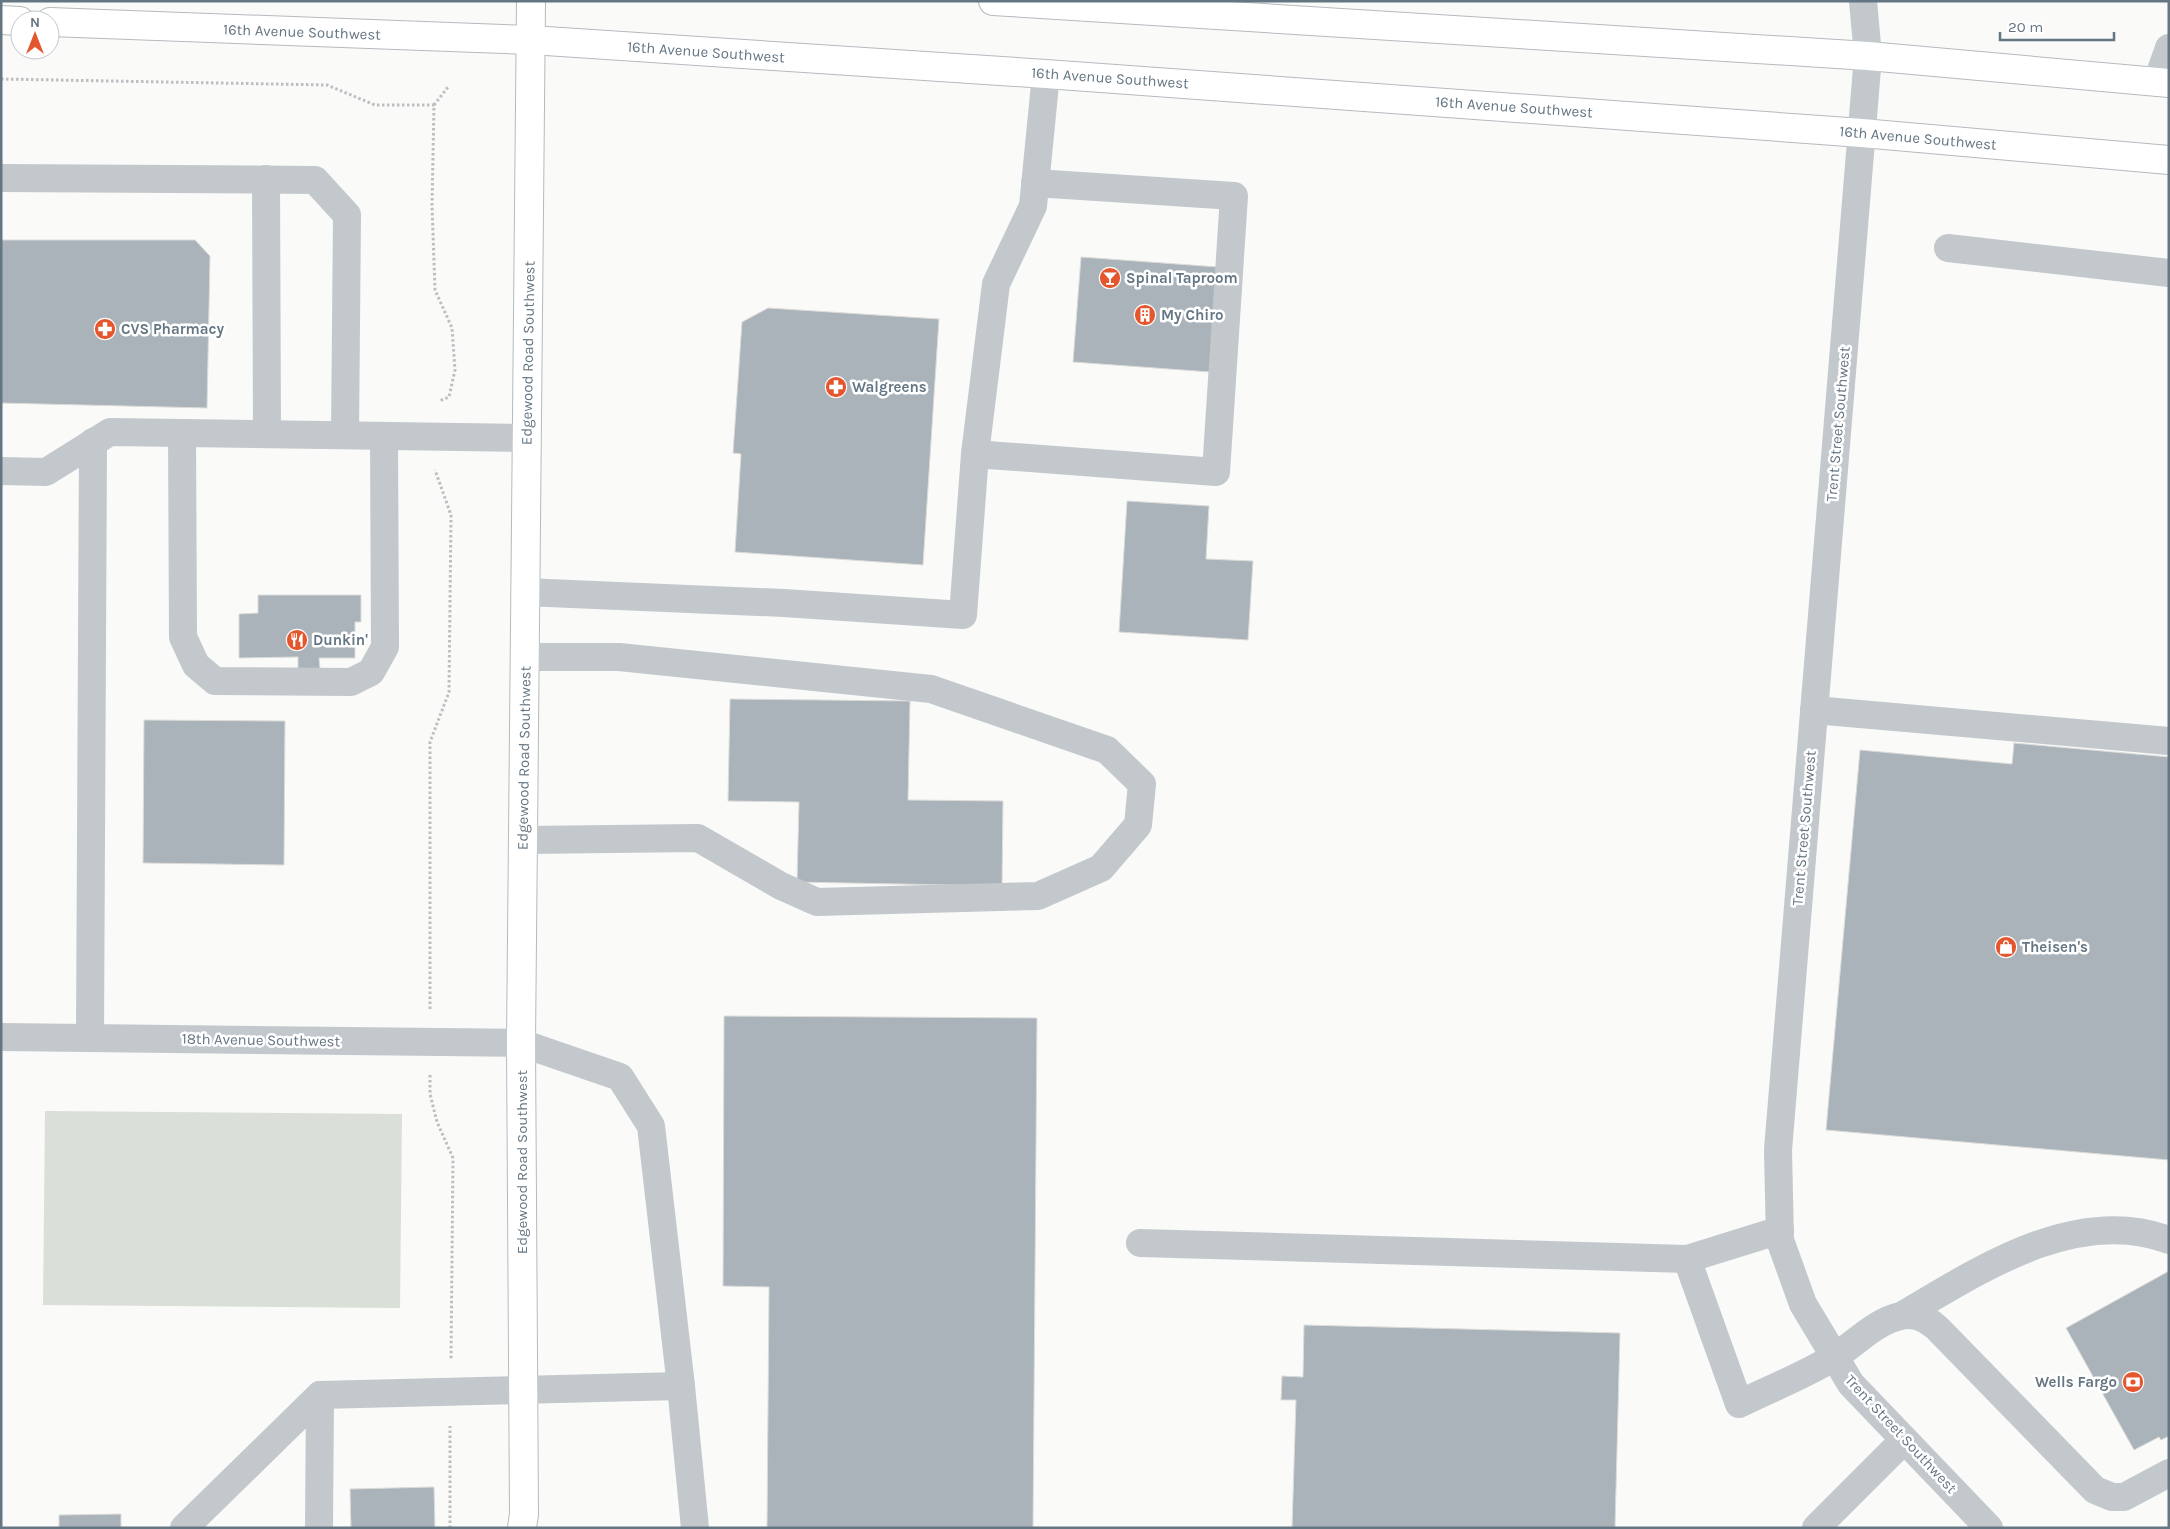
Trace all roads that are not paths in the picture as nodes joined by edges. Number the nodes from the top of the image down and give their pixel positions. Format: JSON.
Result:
{"nodes":[{"id":1,"x":531,"y":1,"type":"edge"},
{"id":2,"x":993,"y":1,"type":"edge"},
{"id":3,"x":1863,"y":1,"type":"edge"},
{"id":4,"x":1036,"y":2,"type":"edge"},
{"id":5,"x":60,"y":22,"type":"edge"},
{"id":6,"x":531,"y":40,"type":"junction"},
{"id":7,"x":2169,"y":48,"type":"edge"},
{"id":8,"x":1868,"y":56,"type":"junction"},
{"id":9,"x":1046,"y":74,"type":"junction"},
{"id":10,"x":2163,"y":82,"type":"edge"},
{"id":11,"x":1862,"y":133,"type":"junction"},
{"id":12,"x":2169,"y":160,"type":"edge"},
{"id":13,"x":1,"y":178,"type":"edge"},
{"id":14,"x":266,"y":179,"type":"junction"},
{"id":15,"x":1035,"y":183,"type":"junction"},
{"id":16,"x":1948,"y":248,"type":"dead end"},
{"id":17,"x":2169,"y":273,"type":"edge"},
{"id":18,"x":182,"y":433,"type":"junction"},
{"id":19,"x":267,"y":434,"type":"junction"},
{"id":20,"x":345,"y":435,"type":"junction"},
{"id":21,"x":384,"y":436,"type":"junction"},
{"id":22,"x":527,"y":438,"type":"junction"},
{"id":23,"x":93,"y":442,"type":"junction"},
{"id":24,"x":975,"y":454,"type":"junction"},
{"id":25,"x":1,"y":471,"type":"edge"},
{"id":26,"x":526,"y":592,"type":"junction"},
{"id":27,"x":525,"y":657,"type":"junction"},
{"id":28,"x":1814,"y":710,"type":"junction"},
{"id":29,"x":2169,"y":741,"type":"edge"},
{"id":30,"x":523,"y":840,"type":"junction"},
{"id":31,"x":1,"y":1037,"type":"edge"},
{"id":32,"x":90,"y":1038,"type":"junction"},
{"id":33,"x":521,"y":1043,"type":"junction"},
{"id":34,"x":1780,"y":1230,"type":"junction"},
{"id":35,"x":2169,"y":1240,"type":"edge"},
{"id":36,"x":1140,"y":1243,"type":"dead end"},
{"id":37,"x":1687,"y":1259,"type":"junction"},
{"id":38,"x":1903,"y":1315,"type":"junction"},
{"id":39,"x":1834,"y":1357,"type":"junction"},
{"id":40,"x":681,"y":1386,"type":"junction"},
{"id":41,"x":523,"y":1391,"type":"junction"},
{"id":42,"x":320,"y":1395,"type":"junction"},
{"id":43,"x":1904,"y":1440,"type":"junction"},
{"id":44,"x":2169,"y":1473,"type":"edge"},
{"id":45,"x":524,"y":1523,"type":"edge"},
{"id":46,"x":184,"y":1528,"type":"edge"},
{"id":47,"x":319,"y":1528,"type":"edge"},
{"id":48,"x":695,"y":1528,"type":"edge"},
{"id":49,"x":1816,"y":1528,"type":"edge"},
{"id":50,"x":1989,"y":1528,"type":"edge"}],
"edges":[{"from":1,"to":6,"type":"main road","name":"Edgewood Road Southwest"},
{"from":2,"to":4,"type":"main road"},
{"from":3,"to":8,"type":"street","name":"Trent Street Southwest"},
{"from":4,"to":8,"type":"main road"},
{"from":5,"to":6,"type":"main road","name":"16th Avenue Southwest"},
{"from":6,"to":9,"type":"main road","name":"16th Avenue Southwest"},
{"from":6,"to":22,"type":"main road","name":"Edgewood Road Southwest"},
{"from":7,"to":10,"type":"street"},
{"from":8,"to":10,"type":"main road"},
{"from":8,"to":11,"type":"street","name":"Trent Street Southwest"},
{"from":9,"to":11,"type":"main road","name":"16th Avenue Southwest"},
{"from":9,"to":15,"type":"street"},
{"from":11,"to":12,"type":"main road","name":"16th Avenue Southwest"},
{"from":11,"to":28,"type":"street","name":"Trent Street Southwest"},
{"from":13,"to":14,"type":"street"},
{"from":14,"to":19,"type":"street"},
{"from":14,"to":20,"type":"street"},
{"from":15,"to":24,"type":"street"},
{"from":15,"to":24,"type":"street"},
{"from":16,"to":17,"type":"street"},
{"from":18,"to":19,"type":"street"},
{"from":18,"to":21,"type":"street"},
{"from":18,"to":23,"type":"street"},
{"from":19,"to":20,"type":"street"},
{"from":20,"to":21,"type":"street"},
{"from":21,"to":22,"type":"street"},
{"from":22,"to":26,"type":"main road","name":"Edgewood Road Southwest"},
{"from":23,"to":25,"type":"street"},
{"from":23,"to":32,"type":"street"},
{"from":24,"to":26,"type":"street"},
{"from":26,"to":27,"type":"main road","name":"Edgewood Road Southwest"},
{"from":27,"to":30,"type":"main road","name":"Edgewood Road Southwest"},
{"from":27,"to":30,"type":"street"},
{"from":28,"to":29,"type":"street"},
{"from":28,"to":34,"type":"street","name":"Trent Street Southwest"},
{"from":30,"to":33,"type":"main road","name":"Edgewood Road Southwest"},
{"from":31,"to":32,"type":"street","name":"18th Avenue Southwest"},
{"from":32,"to":33,"type":"street","name":"18th Avenue Southwest"},
{"from":33,"to":40,"type":"street","name":"18th Avenue Southwest"},
{"from":33,"to":41,"type":"main road","name":"Edgewood Road Southwest"},
{"from":34,"to":37,"type":"street"},
{"from":34,"to":39,"type":"street","name":"Trent Street Southwest"},
{"from":35,"to":38,"type":"street"},
{"from":36,"to":37,"type":"street"},
{"from":37,"to":39,"type":"street"},
{"from":38,"to":39,"type":"street"},
{"from":38,"to":44,"type":"street"},
{"from":39,"to":43,"type":"street","name":"Trent Street Southwest"},
{"from":40,"to":41,"type":"street"},
{"from":40,"to":48,"type":"street","name":"18th Avenue Southwest"},
{"from":41,"to":42,"type":"street"},
{"from":41,"to":45,"type":"main road","name":"Edgewood Road Southwest"},
{"from":42,"to":46,"type":"street"},
{"from":42,"to":47,"type":"street"},
{"from":43,"to":49,"type":"street"},
{"from":43,"to":50,"type":"street","name":"Trent Street Southwest"}]}
